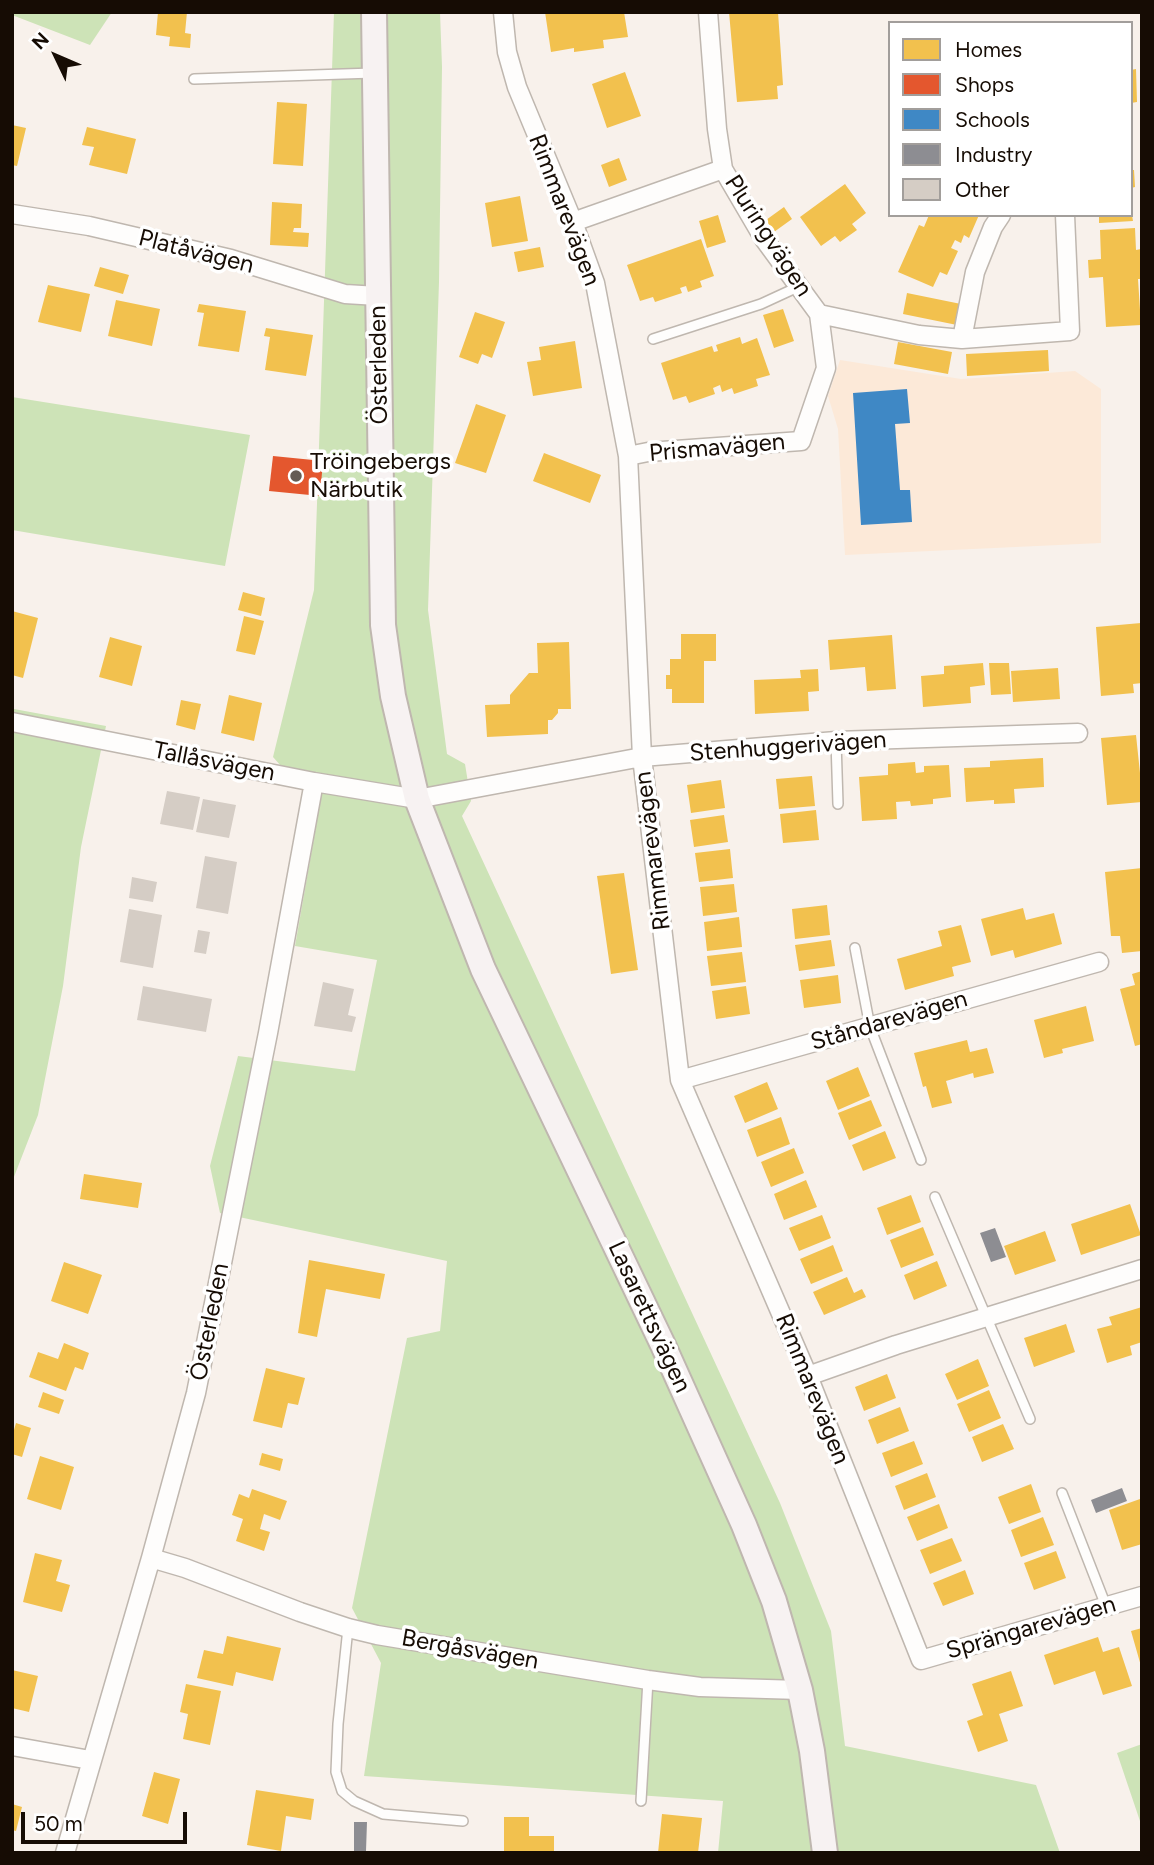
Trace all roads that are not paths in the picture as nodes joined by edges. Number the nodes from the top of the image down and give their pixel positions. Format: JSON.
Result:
{"nodes":[{"id":1,"x":374,"y":12,"type":"edge"},
{"id":2,"x":503,"y":12,"type":"edge"},
{"id":3,"x":708,"y":12,"type":"edge"},
{"id":4,"x":375,"y":73,"type":"junction"},
{"id":5,"x":194,"y":79,"type":"dead end"},
{"id":6,"x":723,"y":169,"type":"junction"},
{"id":7,"x":12,"y":214,"type":"edge"},
{"id":8,"x":1000,"y":217,"type":"edge"},
{"id":9,"x":1065,"y":217,"type":"edge"},
{"id":10,"x":573,"y":222,"type":"junction"},
{"id":11,"x":800,"y":286,"type":"junction"},
{"id":12,"x":378,"y":296,"type":"junction"},
{"id":13,"x":820,"y":314,"type":"junction"},
{"id":14,"x":653,"y":338,"type":"dead end"},
{"id":15,"x":962,"y":339,"type":"junction"},
{"id":16,"x":628,"y":456,"type":"junction"},
{"id":17,"x":12,"y":722,"type":"edge"},
{"id":18,"x":1078,"y":733,"type":"dead end"},
{"id":19,"x":836,"y":741,"type":"junction"},
{"id":20,"x":642,"y":757,"type":"junction"},
{"id":21,"x":314,"y":782,"type":"junction"},
{"id":22,"x":417,"y":799,"type":"junction"},
{"id":23,"x":838,"y":804,"type":"dead end"},
{"id":24,"x":855,"y":948,"type":"dead end"},
{"id":25,"x":1099,"y":962,"type":"dead end"},
{"id":26,"x":870,"y":1027,"type":"junction"},
{"id":27,"x":680,"y":1080,"type":"junction"},
{"id":28,"x":921,"y":1160,"type":"dead end"},
{"id":29,"x":935,"y":1196,"type":"dead end"},
{"id":30,"x":1142,"y":1269,"type":"edge"},
{"id":31,"x":987,"y":1318,"type":"junction"},
{"id":32,"x":808,"y":1376,"type":"junction"},
{"id":33,"x":1030,"y":1419,"type":"dead end"},
{"id":34,"x":1062,"y":1493,"type":"dead end"},
{"id":35,"x":151,"y":1558,"type":"junction"},
{"id":36,"x":1142,"y":1596,"type":"edge"},
{"id":37,"x":1106,"y":1606,"type":"junction"},
{"id":38,"x":348,"y":1628,"type":"junction"},
{"id":39,"x":921,"y":1660,"type":"joint"},
{"id":40,"x":648,"y":1680,"type":"junction"},
{"id":41,"x":800,"y":1690,"type":"junction"},
{"id":42,"x":12,"y":1746,"type":"edge"},
{"id":43,"x":90,"y":1760,"type":"junction"},
{"id":44,"x":641,"y":1801,"type":"dead end"},
{"id":45,"x":463,"y":1821,"type":"dead end"},
{"id":46,"x":65,"y":1853,"type":"edge"},
{"id":47,"x":825,"y":1853,"type":"edge"}],
"edges":[{"from":1,"to":4,"type":"street","name":"Österleden"},
{"from":2,"to":10,"type":"street","name":"Rimmarevägen"},
{"from":3,"to":6,"type":"street","name":"Pluringvägen"},
{"from":4,"to":5,"type":"lane"},
{"from":4,"to":12,"type":"street","name":"Österleden"},
{"from":6,"to":10,"type":"street"},
{"from":6,"to":11,"type":"street","name":"Pluringvägen"},
{"from":7,"to":12,"type":"street","name":"Platåvägen"},
{"from":8,"to":15,"type":"street"},
{"from":9,"to":15,"type":"street","name":"Pluringvägen"},
{"from":10,"to":16,"type":"street","name":"Rimmarevägen"},
{"from":11,"to":13,"type":"street","name":"Pluringvägen"},
{"from":11,"to":14,"type":"lane"},
{"from":12,"to":22,"type":"street","name":"Österleden"},
{"from":13,"to":15,"type":"street","name":"Pluringvägen"},
{"from":13,"to":16,"type":"street","name":"Prismavägen"},
{"from":16,"to":20,"type":"street","name":"Rimmarevägen"},
{"from":17,"to":21,"type":"street","name":"Tallåsvägen"},
{"from":18,"to":19,"type":"street","name":"Stenhuggerivägen"},
{"from":19,"to":20,"type":"street","name":"Stenhuggerivägen"},
{"from":19,"to":23,"type":"lane"},
{"from":20,"to":22,"type":"street","name":"Stenhuggerivägen"},
{"from":20,"to":27,"type":"street","name":"Rimmarevägen"},
{"from":21,"to":22,"type":"street","name":"Tallåsvägen"},
{"from":21,"to":35,"type":"street","name":"Österleden"},
{"from":22,"to":41,"type":"street","name":"Lasarettsvägen"},
{"from":24,"to":26,"type":"lane"},
{"from":25,"to":26,"type":"street","name":"Ståndarevägen"},
{"from":26,"to":27,"type":"street","name":"Ståndarevägen"},
{"from":26,"to":28,"type":"lane"},
{"from":27,"to":32,"type":"street","name":"Rimmarevägen"},
{"from":29,"to":31,"type":"lane"},
{"from":30,"to":31,"type":"street"},
{"from":31,"to":32,"type":"street"},
{"from":31,"to":33,"type":"lane"},
{"from":32,"to":39,"type":"street","name":"Rimmarevägen"},
{"from":34,"to":37,"type":"lane"},
{"from":35,"to":38,"type":"street","name":"Bergåsvägen"},
{"from":35,"to":43,"type":"street","name":"Österleden"},
{"from":36,"to":37,"type":"street","name":"Sprängarevägen"},
{"from":37,"to":39,"type":"street","name":"Sprängarevägen"},
{"from":38,"to":40,"type":"street","name":"Bergåsvägen"},
{"from":38,"to":45,"type":"lane"},
{"from":40,"to":41,"type":"street","name":"Bergåsvägen"},
{"from":40,"to":44,"type":"lane"},
{"from":41,"to":47,"type":"street","name":"Lasarettsvägen"},
{"from":42,"to":43,"type":"street"},
{"from":43,"to":46,"type":"street","name":"Österleden"}]}
